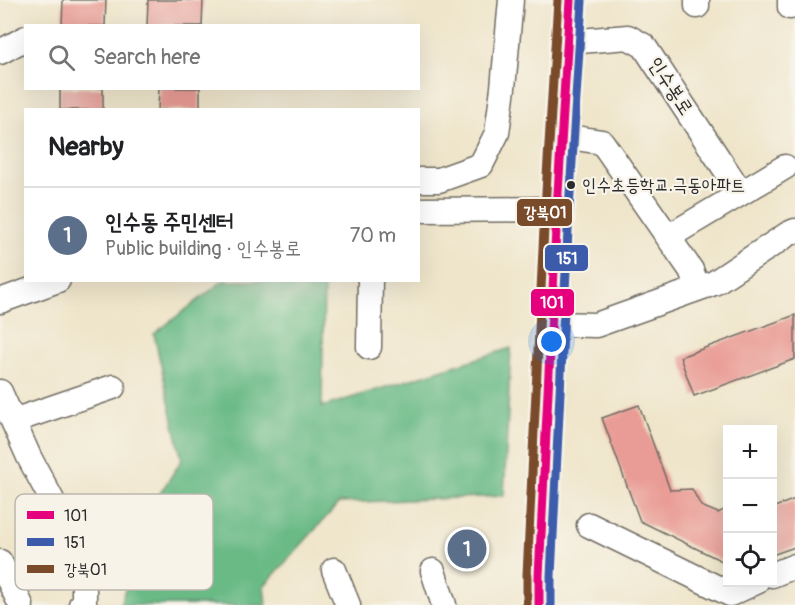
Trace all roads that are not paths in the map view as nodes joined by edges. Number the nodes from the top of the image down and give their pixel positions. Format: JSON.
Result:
{"nodes":[{"id":1,"x":511,"y":0,"type":"edge"},
{"id":2,"x":570,"y":0,"type":"edge"},
{"id":3,"x":24,"y":39,"type":"edge"},
{"id":4,"x":568,"y":42,"type":"junction"},
{"id":5,"x":0,"y":52,"type":"edge"},
{"id":6,"x":562,"y":136,"type":"junction"},
{"id":7,"x":785,"y":166,"type":"dead end"},
{"id":8,"x":420,"y":180,"type":"edge"},
{"id":9,"x":741,"y":193,"type":"junction"},
{"id":10,"x":557,"y":208,"type":"junction"},
{"id":11,"x":420,"y":210,"type":"edge"},
{"id":12,"x":795,"y":231,"type":"edge"},
{"id":13,"x":668,"y":237,"type":"junction"},
{"id":14,"x":52,"y":282,"type":"edge"},
{"id":15,"x":370,"y":282,"type":"edge"},
{"id":16,"x":698,"y":288,"type":"junction"},
{"id":17,"x":0,"y":301,"type":"edge"},
{"id":18,"x":552,"y":324,"type":"junction"},
{"id":19,"x":369,"y":347,"type":"dead end"},
{"id":20,"x":113,"y":387,"type":"dead end"},
{"id":21,"x":0,"y":392,"type":"edge"},
{"id":22,"x":13,"y":421,"type":"junction"},
{"id":23,"x":49,"y":494,"type":"edge"},
{"id":24,"x":589,"y":525,"type":"dead end"},
{"id":25,"x":0,"y":562,"type":"edge"},
{"id":26,"x":795,"y":566,"type":"edge"},
{"id":27,"x":334,"y":570,"type":"dead end"},
{"id":28,"x":433,"y":571,"type":"dead end"},
{"id":29,"x":777,"y":573,"type":"edge"},
{"id":30,"x":745,"y":587,"type":"edge"},
{"id":31,"x":84,"y":590,"type":"edge"},
{"id":32,"x":21,"y":605,"type":"edge"},
{"id":33,"x":81,"y":605,"type":"edge"},
{"id":34,"x":348,"y":605,"type":"edge"},
{"id":35,"x":444,"y":605,"type":"edge"},
{"id":36,"x":539,"y":605,"type":"edge"}],
"edges":[{"from":1,"to":8,"type":"street"},
{"from":2,"to":4,"type":"main road"},
{"from":3,"to":5,"type":"street"},
{"from":4,"to":6,"type":"main road"},
{"from":4,"to":9,"type":"street","name":"인수봉로"},
{"from":6,"to":10,"type":"main road"},
{"from":6,"to":13,"type":"street"},
{"from":7,"to":9,"type":"street"},
{"from":9,"to":13,"type":"street"},
{"from":10,"to":11,"type":"street"},
{"from":10,"to":18,"type":"main road"},
{"from":12,"to":16,"type":"street"},
{"from":13,"to":16,"type":"street"},
{"from":14,"to":17,"type":"street"},
{"from":15,"to":19,"type":"street"},
{"from":16,"to":18,"type":"street"},
{"from":18,"to":36,"type":"main road"},
{"from":20,"to":22,"type":"street"},
{"from":21,"to":22,"type":"street"},
{"from":22,"to":23,"type":"street"},
{"from":24,"to":30,"type":"street"},
{"from":25,"to":32,"type":"street"},
{"from":26,"to":29,"type":"street"},
{"from":27,"to":34,"type":"street"},
{"from":28,"to":35,"type":"street"},
{"from":31,"to":33,"type":"street"}]}
